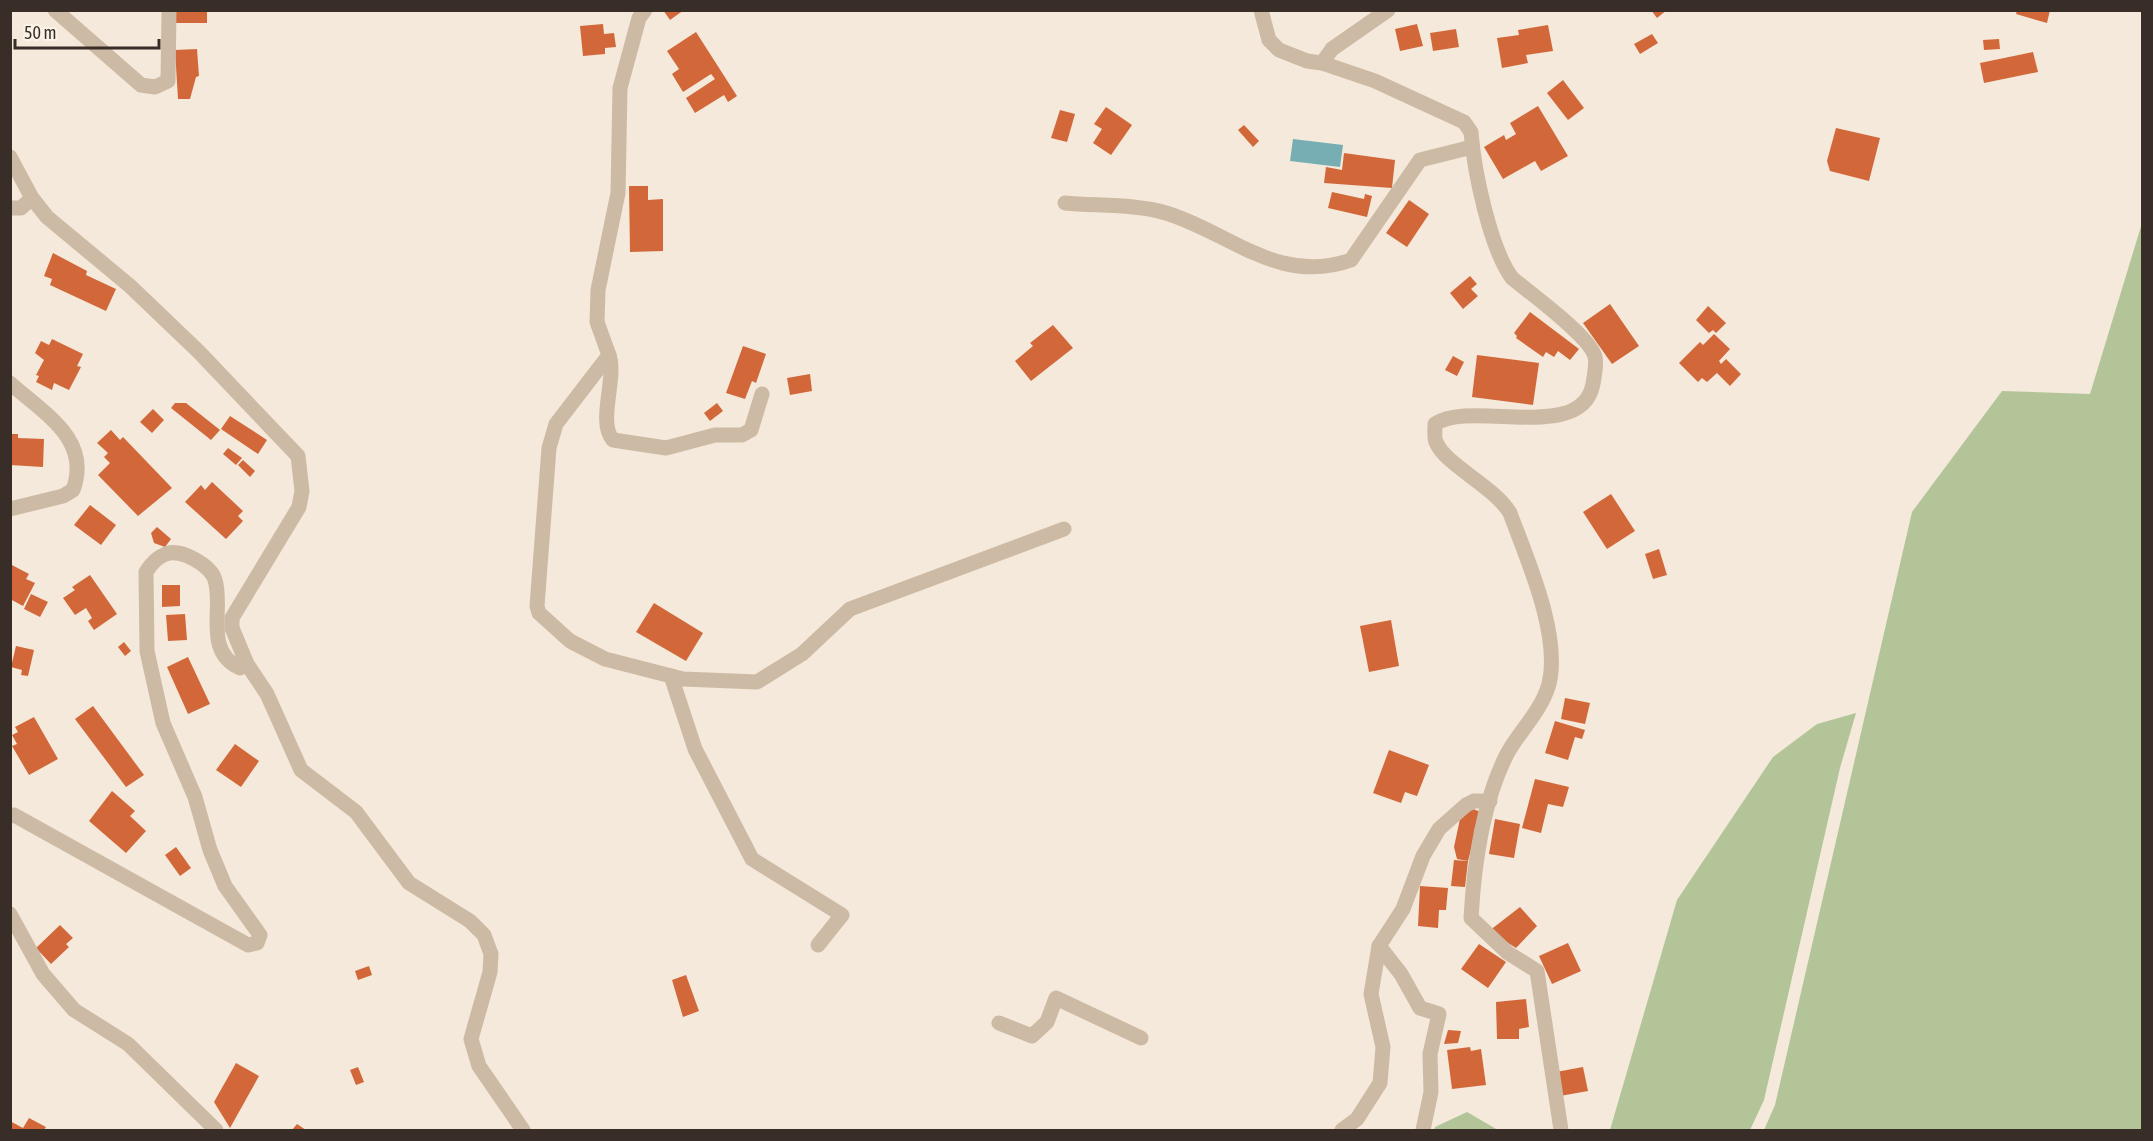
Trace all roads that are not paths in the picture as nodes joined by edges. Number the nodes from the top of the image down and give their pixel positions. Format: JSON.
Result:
{"nodes":[{"id":1,"x":55,"y":10,"type":"edge"},
{"id":2,"x":169,"y":10,"type":"edge"},
{"id":3,"x":645,"y":10,"type":"edge"},
{"id":4,"x":1261,"y":10,"type":"edge"},
{"id":5,"x":1388,"y":10,"type":"edge"},
{"id":6,"x":1322,"y":63,"type":"junction"},
{"id":7,"x":1472,"y":147,"type":"junction"},
{"id":8,"x":10,"y":157,"type":"edge"},
{"id":9,"x":32,"y":198,"type":"junction"},
{"id":10,"x":1065,"y":203,"type":"dead end"},
{"id":11,"x":10,"y":208,"type":"edge"},
{"id":12,"x":609,"y":355,"type":"junction"},
{"id":13,"x":10,"y":383,"type":"edge"},
{"id":14,"x":762,"y":394,"type":"dead end"},
{"id":15,"x":10,"y":509,"type":"edge"},
{"id":16,"x":1064,"y":529,"type":"dead end"},
{"id":17,"x":247,"y":664,"type":"junction"},
{"id":18,"x":671,"y":676,"type":"junction"},
{"id":19,"x":1490,"y":801,"type":"junction"},
{"id":20,"x":10,"y":816,"type":"edge"},
{"id":21,"x":10,"y":914,"type":"edge"},
{"id":22,"x":818,"y":945,"type":"dead end"},
{"id":23,"x":1379,"y":946,"type":"junction"},
{"id":24,"x":999,"y":1023,"type":"dead end"},
{"id":25,"x":1141,"y":1038,"type":"dead end"},
{"id":26,"x":216,"y":1131,"type":"edge"},
{"id":27,"x":523,"y":1131,"type":"edge"},
{"id":28,"x":1342,"y":1131,"type":"edge"},
{"id":29,"x":1423,"y":1131,"type":"edge"},
{"id":30,"x":1561,"y":1131,"type":"edge"}],
"edges":[{"from":1,"to":2,"type":"street"},
{"from":3,"to":12,"type":"street"},
{"from":4,"to":6,"type":"street"},
{"from":5,"to":6,"type":"street"},
{"from":6,"to":7,"type":"street"},
{"from":7,"to":10,"type":"street"},
{"from":7,"to":19,"type":"street"},
{"from":8,"to":9,"type":"street"},
{"from":9,"to":11,"type":"street"},
{"from":9,"to":17,"type":"street"},
{"from":12,"to":14,"type":"street"},
{"from":12,"to":18,"type":"street"},
{"from":13,"to":15,"type":"street"},
{"from":16,"to":18,"type":"street"},
{"from":17,"to":20,"type":"street"},
{"from":17,"to":27,"type":"street"},
{"from":18,"to":22,"type":"street"},
{"from":19,"to":23,"type":"street"},
{"from":19,"to":30,"type":"street"},
{"from":21,"to":26,"type":"street"},
{"from":23,"to":28,"type":"street"},
{"from":23,"to":29,"type":"street"},
{"from":24,"to":25,"type":"street"}]}
